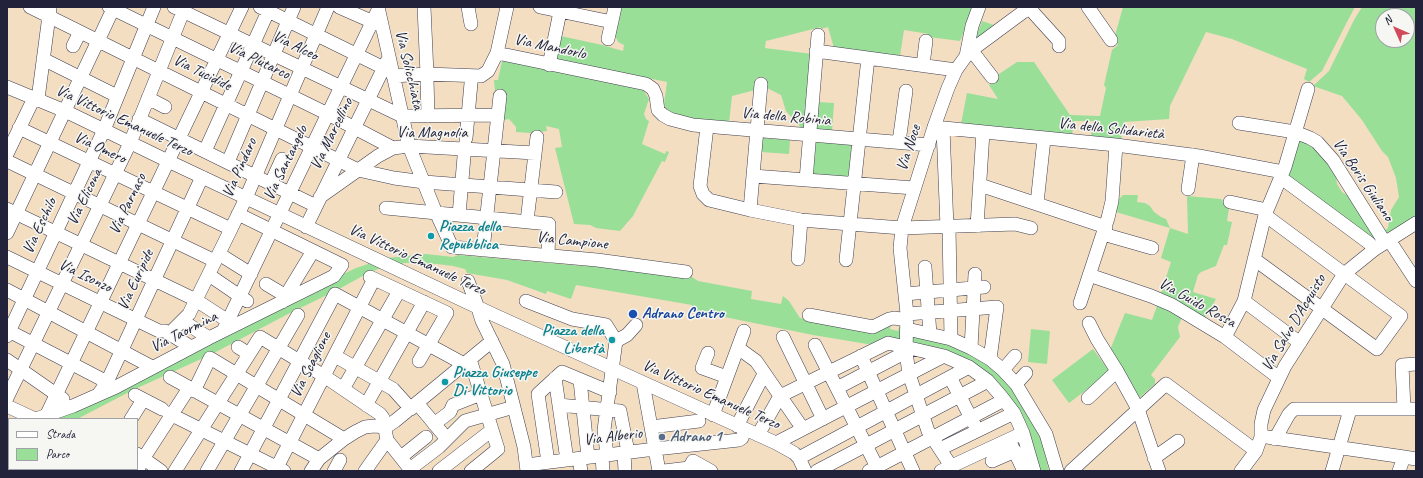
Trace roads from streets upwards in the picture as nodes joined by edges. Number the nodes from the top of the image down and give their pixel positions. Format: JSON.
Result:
{"nodes":[{"id":1,"x":30,"y":7,"type":"edge"},
{"id":2,"x":154,"y":7,"type":"edge"},
{"id":3,"x":242,"y":7,"type":"edge"},
{"id":4,"x":294,"y":7,"type":"edge"},
{"id":5,"x":328,"y":7,"type":"edge"},
{"id":6,"x":339,"y":7,"type":"edge"},
{"id":7,"x":424,"y":7,"type":"edge"},
{"id":8,"x":468,"y":7,"type":"edge"},
{"id":9,"x":507,"y":7,"type":"edge"},
{"id":10,"x":540,"y":7,"type":"edge"},
{"id":11,"x":615,"y":7,"type":"edge"},
{"id":12,"x":979,"y":7,"type":"edge"},
{"id":13,"x":1088,"y":7,"type":"edge"},
{"id":14,"x":112,"y":8,"type":"edge"},
{"id":15,"x":181,"y":8,"type":"edge"},
{"id":16,"x":266,"y":8,"type":"edge"},
{"id":17,"x":378,"y":8,"type":"edge"},
{"id":18,"x":1031,"y":8,"type":"edge"},
{"id":19,"x":561,"y":9,"type":"edge"},
{"id":20,"x":50,"y":12,"type":"edge"},
{"id":21,"x":288,"y":21,"type":"junction"},
{"id":22,"x":612,"y":22,"type":"junction"},
{"id":23,"x":377,"y":24,"type":"junction"},
{"id":24,"x":471,"y":24,"type":"dead end"},
{"id":25,"x":147,"y":26,"type":"junction"},
{"id":26,"x":80,"y":32,"type":"junction"},
{"id":27,"x":229,"y":33,"type":"junction"},
{"id":28,"x":316,"y":35,"type":"junction"},
{"id":29,"x":818,"y":35,"type":"dead end"},
{"id":30,"x":172,"y":38,"type":"junction"},
{"id":31,"x":608,"y":39,"type":"dead end"},
{"id":32,"x":1111,"y":40,"type":"dead end"},
{"id":33,"x":98,"y":41,"type":"junction"},
{"id":34,"x":926,"y":41,"type":"dead end"},
{"id":35,"x":253,"y":45,"type":"junction"},
{"id":36,"x":73,"y":46,"type":"dead end"},
{"id":37,"x":1059,"y":46,"type":"dead end"},
{"id":38,"x":816,"y":51,"type":"junction"},
{"id":39,"x":969,"y":53,"type":"junction"},
{"id":40,"x":357,"y":54,"type":"junction"},
{"id":41,"x":497,"y":54,"type":"junction"},
{"id":42,"x":274,"y":55,"type":"junction"},
{"id":43,"x":133,"y":58,"type":"junction"},
{"id":44,"x":868,"y":58,"type":"junction"},
{"id":45,"x":43,"y":60,"type":"junction"},
{"id":46,"x":216,"y":60,"type":"junction"},
{"id":47,"x":549,"y":64,"type":"junction"},
{"id":48,"x":923,"y":65,"type":"junction"},
{"id":49,"x":302,"y":68,"type":"junction"},
{"id":50,"x":390,"y":68,"type":"junction"},
{"id":51,"x":956,"y":70,"type":"junction"},
{"id":52,"x":159,"y":71,"type":"junction"},
{"id":53,"x":241,"y":71,"type":"junction"},
{"id":54,"x":427,"y":77,"type":"junction"},
{"id":55,"x":992,"y":77,"type":"dead end"},
{"id":56,"x":81,"y":78,"type":"junction"},
{"id":57,"x":262,"y":82,"type":"junction"},
{"id":58,"x":471,"y":83,"type":"dead end"},
{"id":59,"x":761,"y":84,"type":"dead end"},
{"id":60,"x":7,"y":87,"type":"edge"},
{"id":61,"x":341,"y":87,"type":"junction"},
{"id":62,"x":1308,"y":89,"type":"dead end"},
{"id":63,"x":906,"y":91,"type":"dead end"},
{"id":64,"x":201,"y":92,"type":"junction"},
{"id":65,"x":117,"y":96,"type":"junction"},
{"id":66,"x":290,"y":96,"type":"junction"},
{"id":67,"x":500,"y":96,"type":"dead end"},
{"id":68,"x":656,"y":96,"type":"joint"},
{"id":69,"x":148,"y":98,"type":"junction"},
{"id":70,"x":36,"y":99,"type":"junction"},
{"id":71,"x":368,"y":100,"type":"junction"},
{"id":72,"x":226,"y":104,"type":"junction"},
{"id":73,"x":165,"y":107,"type":"dead end"},
{"id":74,"x":65,"y":111,"type":"junction"},
{"id":75,"x":328,"y":114,"type":"junction"},
{"id":76,"x":248,"y":115,"type":"junction"},
{"id":77,"x":498,"y":115,"type":"junction"},
{"id":78,"x":402,"y":116,"type":"junction"},
{"id":79,"x":428,"y":116,"type":"junction"},
{"id":80,"x":468,"y":116,"type":"junction"},
{"id":81,"x":139,"y":119,"type":"junction"},
{"id":82,"x":1239,"y":123,"type":"dead end"},
{"id":83,"x":707,"y":127,"type":"junction"},
{"id":84,"x":939,"y":127,"type":"junction"},
{"id":85,"x":19,"y":128,"type":"junction"},
{"id":86,"x":354,"y":128,"type":"junction"},
{"id":87,"x":276,"y":129,"type":"junction"},
{"id":88,"x":104,"y":130,"type":"junction"},
{"id":89,"x":757,"y":131,"type":"junction"},
{"id":90,"x":983,"y":132,"type":"junction"},
{"id":91,"x":1295,"y":132,"type":"junction"},
{"id":92,"x":809,"y":135,"type":"junction"},
{"id":93,"x":537,"y":137,"type":"dead end"},
{"id":94,"x":179,"y":138,"type":"junction"},
{"id":95,"x":1044,"y":139,"type":"junction"},
{"id":96,"x":859,"y":140,"type":"junction"},
{"id":97,"x":130,"y":142,"type":"junction"},
{"id":98,"x":899,"y":142,"type":"junction"},
{"id":99,"x":50,"y":143,"type":"junction"},
{"id":100,"x":465,"y":144,"type":"junction"},
{"id":101,"x":929,"y":145,"type":"junction"},
{"id":102,"x":1116,"y":145,"type":"junction"},
{"id":103,"x":410,"y":146,"type":"junction"},
{"id":104,"x":312,"y":147,"type":"junction"},
{"id":105,"x":393,"y":148,"type":"junction"},
{"id":106,"x":494,"y":150,"type":"junction"},
{"id":107,"x":205,"y":151,"type":"junction"},
{"id":108,"x":535,"y":153,"type":"junction"},
{"id":109,"x":7,"y":154,"type":"edge"},
{"id":110,"x":1193,"y":155,"type":"junction"},
{"id":111,"x":282,"y":159,"type":"dead end"},
{"id":112,"x":339,"y":160,"type":"junction"},
{"id":113,"x":7,"y":161,"type":"edge"},
{"id":114,"x":89,"y":161,"type":"junction"},
{"id":115,"x":168,"y":161,"type":"junction"},
{"id":116,"x":228,"y":162,"type":"junction"},
{"id":117,"x":358,"y":170,"type":"junction"},
{"id":118,"x":35,"y":174,"type":"junction"},
{"id":119,"x":115,"y":174,"type":"junction"},
{"id":120,"x":1281,"y":175,"type":"junction"},
{"id":121,"x":256,"y":176,"type":"junction"},
{"id":122,"x":753,"y":176,"type":"junction"},
{"id":123,"x":202,"y":177,"type":"junction"},
{"id":124,"x":806,"y":180,"type":"junction"},
{"id":125,"x":424,"y":182,"type":"junction"},
{"id":126,"x":271,"y":184,"type":"junction"},
{"id":127,"x":461,"y":184,"type":"junction"},
{"id":128,"x":855,"y":184,"type":"junction"},
{"id":129,"x":980,"y":185,"type":"junction"},
{"id":130,"x":490,"y":187,"type":"junction"},
{"id":131,"x":914,"y":188,"type":"junction"},
{"id":132,"x":1188,"y":189,"type":"dead end"},
{"id":133,"x":530,"y":190,"type":"junction"},
{"id":134,"x":153,"y":192,"type":"junction"},
{"id":135,"x":556,"y":192,"type":"dead end"},
{"id":136,"x":74,"y":193,"type":"junction"},
{"id":137,"x":290,"y":193,"type":"junction"},
{"id":138,"x":246,"y":198,"type":"junction"},
{"id":139,"x":318,"y":202,"type":"junction"},
{"id":140,"x":1230,"y":202,"type":"dead end"},
{"id":141,"x":1037,"y":204,"type":"junction"},
{"id":142,"x":100,"y":205,"type":"junction"},
{"id":143,"x":188,"y":208,"type":"junction"},
{"id":144,"x":386,"y":208,"type":"dead end"},
{"id":145,"x":750,"y":210,"type":"junction"},
{"id":146,"x":12,"y":211,"type":"edge"},
{"id":147,"x":437,"y":211,"type":"junction"},
{"id":148,"x":1266,"y":213,"type":"junction"},
{"id":149,"x":238,"y":214,"type":"junction"},
{"id":150,"x":280,"y":214,"type":"junction"},
{"id":151,"x":459,"y":215,"type":"junction"},
{"id":152,"x":486,"y":218,"type":"junction"},
{"id":153,"x":801,"y":220,"type":"junction"},
{"id":154,"x":527,"y":222,"type":"junction"},
{"id":155,"x":1416,"y":223,"type":"edge"},
{"id":156,"x":138,"y":224,"type":"junction"},
{"id":157,"x":850,"y":224,"type":"junction"},
{"id":158,"x":306,"y":226,"type":"junction"},
{"id":159,"x":977,"y":226,"type":"junction"},
{"id":160,"x":948,"y":227,"type":"junction"},
{"id":161,"x":902,"y":228,"type":"junction"},
{"id":162,"x":1031,"y":228,"type":"dead end"},
{"id":163,"x":231,"y":229,"type":"junction"},
{"id":164,"x":1105,"y":230,"type":"junction"},
{"id":165,"x":272,"y":231,"type":"junction"},
{"id":166,"x":56,"y":232,"type":"junction"},
{"id":167,"x":7,"y":233,"type":"edge"},
{"id":168,"x":172,"y":241,"type":"junction"},
{"id":169,"x":1388,"y":241,"type":"junction"},
{"id":170,"x":81,"y":244,"type":"junction"},
{"id":171,"x":455,"y":248,"type":"joint"},
{"id":172,"x":1152,"y":248,"type":"dead end"},
{"id":173,"x":1375,"y":249,"type":"junction"},
{"id":174,"x":483,"y":250,"type":"junction"},
{"id":175,"x":313,"y":251,"type":"junction"},
{"id":176,"x":548,"y":256,"type":"junction"},
{"id":177,"x":7,"y":257,"type":"edge"},
{"id":178,"x":217,"y":258,"type":"junction"},
{"id":179,"x":798,"y":259,"type":"dead end"},
{"id":180,"x":1254,"y":259,"type":"junction"},
{"id":181,"x":846,"y":260,"type":"dead end"},
{"id":182,"x":119,"y":263,"type":"junction"},
{"id":183,"x":925,"y":267,"type":"dead end"},
{"id":184,"x":37,"y":271,"type":"junction"},
{"id":185,"x":686,"y":272,"type":"dead end"},
{"id":186,"x":300,"y":273,"type":"junction"},
{"id":187,"x":251,"y":274,"type":"junction"},
{"id":188,"x":975,"y":274,"type":"dead end"},
{"id":189,"x":1344,"y":274,"type":"junction"},
{"id":190,"x":209,"y":275,"type":"junction"},
{"id":191,"x":1089,"y":275,"type":"junction"},
{"id":192,"x":154,"y":280,"type":"junction"},
{"id":193,"x":468,"y":281,"type":"dead end"},
{"id":194,"x":1416,"y":281,"type":"edge"},
{"id":195,"x":62,"y":284,"type":"junction"},
{"id":196,"x":266,"y":284,"type":"dead end"},
{"id":197,"x":319,"y":284,"type":"junction"},
{"id":198,"x":979,"y":287,"type":"junction"},
{"id":199,"x":7,"y":290,"type":"edge"},
{"id":200,"x":950,"y":290,"type":"junction"},
{"id":201,"x":399,"y":291,"type":"junction"},
{"id":202,"x":927,"y":292,"type":"junction"},
{"id":203,"x":905,"y":294,"type":"junction"},
{"id":204,"x":24,"y":299,"type":"junction"},
{"id":205,"x":284,"y":299,"type":"junction"},
{"id":206,"x":526,"y":301,"type":"dead end"},
{"id":207,"x":100,"y":302,"type":"junction"},
{"id":208,"x":199,"y":302,"type":"junction"},
{"id":209,"x":424,"y":302,"type":"junction"},
{"id":210,"x":1244,"y":302,"type":"junction"},
{"id":211,"x":251,"y":303,"type":"junction"},
{"id":212,"x":1080,"y":303,"type":"dead end"},
{"id":213,"x":360,"y":307,"type":"junction"},
{"id":214,"x":478,"y":308,"type":"junction"},
{"id":215,"x":973,"y":309,"type":"junction"},
{"id":216,"x":1322,"y":309,"type":"junction"},
{"id":217,"x":951,"y":311,"type":"junction"},
{"id":218,"x":48,"y":312,"type":"junction"},
{"id":219,"x":928,"y":313,"type":"junction"},
{"id":220,"x":298,"y":315,"type":"dead end"},
{"id":221,"x":809,"y":315,"type":"dead end"},
{"id":222,"x":136,"y":319,"type":"junction"},
{"id":223,"x":383,"y":319,"type":"junction"},
{"id":224,"x":1089,"y":323,"type":"dead end"},
{"id":225,"x":188,"y":325,"type":"dead end"},
{"id":226,"x":636,"y":325,"type":"dead end"},
{"id":227,"x":226,"y":326,"type":"junction"},
{"id":228,"x":744,"y":331,"type":"dead end"},
{"id":229,"x":8,"y":332,"type":"edge"},
{"id":230,"x":86,"y":332,"type":"junction"},
{"id":231,"x":407,"y":333,"type":"junction"},
{"id":232,"x":170,"y":334,"type":"junction"},
{"id":233,"x":906,"y":334,"type":"junction"},
{"id":234,"x":930,"y":334,"type":"junction"},
{"id":235,"x":783,"y":337,"type":"dead end"},
{"id":236,"x":1225,"y":337,"type":"junction"},
{"id":237,"x":208,"y":338,"type":"junction"},
{"id":238,"x":951,"y":339,"type":"junction"},
{"id":239,"x":492,"y":341,"type":"junction"},
{"id":240,"x":616,"y":341,"type":"junction"},
{"id":241,"x":34,"y":343,"type":"junction"},
{"id":242,"x":1300,"y":343,"type":"junction"},
{"id":243,"x":429,"y":345,"type":"junction"},
{"id":244,"x":815,"y":345,"type":"dead end"},
{"id":245,"x":191,"y":347,"type":"junction"},
{"id":246,"x":279,"y":348,"type":"junction"},
{"id":247,"x":738,"y":348,"type":"junction"},
{"id":248,"x":971,"y":348,"type":"junction"},
{"id":249,"x":121,"y":351,"type":"junction"},
{"id":250,"x":708,"y":353,"type":"dead end"},
{"id":251,"x":335,"y":356,"type":"junction"},
{"id":252,"x":861,"y":356,"type":"junction"},
{"id":253,"x":944,"y":356,"type":"junction"},
{"id":254,"x":1015,"y":356,"type":"dead end"},
{"id":255,"x":990,"y":359,"type":"junction"},
{"id":256,"x":7,"y":360,"type":"edge"},
{"id":257,"x":299,"y":361,"type":"junction"},
{"id":258,"x":419,"y":361,"type":"dead end"},
{"id":259,"x":467,"y":361,"type":"junction"},
{"id":260,"x":71,"y":363,"type":"junction"},
{"id":261,"x":1416,"y":364,"type":"edge"},
{"id":262,"x":152,"y":367,"type":"junction"},
{"id":263,"x":355,"y":367,"type":"junction"},
{"id":264,"x":969,"y":367,"type":"junction"},
{"id":265,"x":613,"y":369,"type":"junction"},
{"id":266,"x":21,"y":370,"type":"junction"},
{"id":267,"x":1003,"y":370,"type":"junction"},
{"id":268,"x":1117,"y":371,"type":"junction"},
{"id":269,"x":829,"y":372,"type":"junction"},
{"id":270,"x":868,"y":372,"type":"junction"},
{"id":271,"x":1026,"y":373,"type":"dead end"},
{"id":272,"x":236,"y":374,"type":"junction"},
{"id":273,"x":764,"y":374,"type":"junction"},
{"id":274,"x":909,"y":374,"type":"junction"},
{"id":275,"x":324,"y":376,"type":"junction"},
{"id":276,"x":170,"y":377,"type":"dead end"},
{"id":277,"x":727,"y":377,"type":"junction"},
{"id":278,"x":950,"y":377,"type":"junction"},
{"id":279,"x":555,"y":378,"type":"junction"},
{"id":280,"x":1279,"y":378,"type":"junction"},
{"id":281,"x":380,"y":380,"type":"junction"},
{"id":282,"x":580,"y":380,"type":"junction"},
{"id":283,"x":107,"y":382,"type":"junction"},
{"id":284,"x":988,"y":382,"type":"junction"},
{"id":285,"x":643,"y":383,"type":"junction"},
{"id":286,"x":806,"y":384,"type":"junction"},
{"id":287,"x":1016,"y":384,"type":"junction"},
{"id":288,"x":257,"y":386,"type":"junction"},
{"id":289,"x":837,"y":388,"type":"junction"},
{"id":290,"x":192,"y":389,"type":"junction"},
{"id":291,"x":343,"y":389,"type":"junction"},
{"id":292,"x":877,"y":391,"type":"junction"},
{"id":293,"x":610,"y":392,"type":"junction"},
{"id":294,"x":481,"y":394,"type":"junction"},
{"id":295,"x":56,"y":395,"type":"junction"},
{"id":296,"x":98,"y":395,"type":"junction"},
{"id":297,"x":780,"y":396,"type":"junction"},
{"id":298,"x":915,"y":396,"type":"junction"},
{"id":299,"x":960,"y":396,"type":"junction"},
{"id":300,"x":7,"y":398,"type":"edge"},
{"id":301,"x":1088,"y":398,"type":"dead end"},
{"id":302,"x":279,"y":399,"type":"junction"},
{"id":303,"x":1004,"y":400,"type":"junction"},
{"id":304,"x":218,"y":404,"type":"junction"},
{"id":305,"x":366,"y":405,"type":"junction"},
{"id":306,"x":559,"y":405,"type":"junction"},
{"id":307,"x":7,"y":406,"type":"edge"},
{"id":308,"x":73,"y":406,"type":"junction"},
{"id":309,"x":847,"y":406,"type":"junction"},
{"id":310,"x":514,"y":407,"type":"junction"},
{"id":311,"x":582,"y":407,"type":"junction"},
{"id":312,"x":417,"y":408,"type":"junction"},
{"id":313,"x":1138,"y":409,"type":"junction"},
{"id":314,"x":1410,"y":409,"type":"edge"},
{"id":315,"x":607,"y":410,"type":"junction"},
{"id":316,"x":1350,"y":410,"type":"junction"},
{"id":317,"x":886,"y":411,"type":"junction"},
{"id":318,"x":167,"y":412,"type":"junction"},
{"id":319,"x":1014,"y":413,"type":"junction"},
{"id":320,"x":488,"y":414,"type":"junction"},
{"id":321,"x":304,"y":415,"type":"junction"},
{"id":322,"x":239,"y":416,"type":"junction"},
{"id":323,"x":713,"y":416,"type":"junction"},
{"id":324,"x":922,"y":416,"type":"junction"},
{"id":325,"x":971,"y":417,"type":"junction"},
{"id":326,"x":39,"y":418,"type":"edge"},
{"id":327,"x":131,"y":418,"type":"edge"},
{"id":328,"x":823,"y":419,"type":"junction"},
{"id":329,"x":699,"y":421,"type":"dead end"},
{"id":330,"x":434,"y":424,"type":"junction"},
{"id":331,"x":651,"y":427,"type":"junction"},
{"id":332,"x":857,"y":427,"type":"junction"},
{"id":333,"x":741,"y":428,"type":"junction"},
{"id":334,"x":263,"y":429,"type":"junction"},
{"id":335,"x":803,"y":429,"type":"junction"},
{"id":336,"x":201,"y":430,"type":"junction"},
{"id":337,"x":492,"y":430,"type":"junction"},
{"id":338,"x":895,"y":430,"type":"junction"},
{"id":339,"x":978,"y":430,"type":"junction"},
{"id":340,"x":1023,"y":434,"type":"junction"},
{"id":341,"x":758,"y":435,"type":"junction"},
{"id":342,"x":349,"y":436,"type":"junction"},
{"id":343,"x":426,"y":437,"type":"dead end"},
{"id":344,"x":1261,"y":437,"type":"junction"},
{"id":345,"x":388,"y":438,"type":"junction"},
{"id":346,"x":933,"y":438,"type":"junction"},
{"id":347,"x":447,"y":439,"type":"junction"},
{"id":348,"x":1275,"y":439,"type":"junction"},
{"id":349,"x":224,"y":441,"type":"junction"},
{"id":350,"x":1178,"y":441,"type":"dead end"},
{"id":351,"x":290,"y":443,"type":"junction"},
{"id":352,"x":776,"y":443,"type":"junction"},
{"id":353,"x":866,"y":445,"type":"junction"},
{"id":354,"x":1012,"y":445,"type":"junction"},
{"id":355,"x":1339,"y":448,"type":"junction"},
{"id":356,"x":655,"y":449,"type":"junction"},
{"id":357,"x":940,"y":449,"type":"junction"},
{"id":358,"x":1256,"y":451,"type":"junction"},
{"id":359,"x":626,"y":452,"type":"junction"},
{"id":360,"x":905,"y":452,"type":"junction"},
{"id":361,"x":250,"y":454,"type":"junction"},
{"id":362,"x":604,"y":455,"type":"junction"},
{"id":363,"x":140,"y":456,"type":"edge"},
{"id":364,"x":458,"y":456,"type":"junction"},
{"id":365,"x":401,"y":457,"type":"junction"},
{"id":366,"x":1405,"y":457,"type":"edge"},
{"id":367,"x":799,"y":458,"type":"junction"},
{"id":368,"x":319,"y":459,"type":"junction"},
{"id":369,"x":992,"y":461,"type":"dead end"},
{"id":370,"x":548,"y":462,"type":"junction"},
{"id":371,"x":579,"y":462,"type":"edge"},
{"id":372,"x":138,"y":466,"type":"edge"},
{"id":373,"x":892,"y":466,"type":"edge"},
{"id":374,"x":1156,"y":467,"type":"edge"},
{"id":375,"x":527,"y":468,"type":"edge"},
{"id":376,"x":1026,"y":468,"type":"edge"},
{"id":377,"x":873,"y":469,"type":"edge"},
{"id":378,"x":946,"y":469,"type":"edge"},
{"id":379,"x":279,"y":470,"type":"edge"},
{"id":380,"x":368,"y":470,"type":"edge"},
{"id":381,"x":409,"y":470,"type":"edge"},
{"id":382,"x":685,"y":470,"type":"edge"},
{"id":383,"x":161,"y":471,"type":"edge"},
{"id":384,"x":175,"y":471,"type":"edge"},
{"id":385,"x":207,"y":471,"type":"edge"},
{"id":386,"x":241,"y":471,"type":"edge"},
{"id":387,"x":311,"y":471,"type":"edge"},
{"id":388,"x":439,"y":471,"type":"edge"},
{"id":389,"x":470,"y":471,"type":"edge"},
{"id":390,"x":603,"y":471,"type":"edge"},
{"id":391,"x":625,"y":471,"type":"edge"},
{"id":392,"x":659,"y":471,"type":"edge"},
{"id":393,"x":664,"y":471,"type":"edge"},
{"id":394,"x":711,"y":471,"type":"edge"},
{"id":395,"x":805,"y":471,"type":"edge"},
{"id":396,"x":817,"y":471,"type":"edge"},
{"id":397,"x":913,"y":471,"type":"edge"},
{"id":398,"x":1057,"y":471,"type":"edge"},
{"id":399,"x":1071,"y":471,"type":"edge"},
{"id":400,"x":1241,"y":471,"type":"edge"},
{"id":401,"x":1332,"y":471,"type":"edge"},
{"id":402,"x":1399,"y":471,"type":"edge"}],
"edges":[{"from":1,"to":20,"type":"street","name":"Via Tucidide"},
{"from":2,"to":25,"type":"street","name":"Via Eschilo"},
{"from":3,"to":27,"type":"street","name":"Via Parnaso"},
{"from":4,"to":21,"type":"street"},
{"from":5,"to":28,"type":"street","name":"Via Pindaro"},
{"from":6,"to":23,"type":"street"},
{"from":7,"to":54,"type":"street"},
{"from":8,"to":24,"type":"street"},
{"from":9,"to":41,"type":"street"},
{"from":10,"to":19,"type":"street"},
{"from":11,"to":22,"type":"street"},
{"from":12,"to":39,"type":"street"},
{"from":13,"to":32,"type":"street"},
{"from":14,"to":25,"type":"street","name":"Via Plutarco"},
{"from":14,"to":33,"type":"street"},
{"from":15,"to":27,"type":"street","name":"Via Alceo"},
{"from":15,"to":30,"type":"street","name":"Via Elicona"},
{"from":16,"to":21,"type":"street"},
{"from":16,"to":35,"type":"street"},
{"from":17,"to":23,"type":"street","name":"Via Santangelo"},
{"from":18,"to":37,"type":"street"},
{"from":18,"to":39,"type":"street","name":"Via Noce"},
{"from":19,"to":22,"type":"street"},
{"from":19,"to":47,"type":"street"},
{"from":20,"to":26,"type":"street","name":"Via Tucidide"},
{"from":20,"to":45,"type":"street"},
{"from":21,"to":28,"type":"street"},
{"from":21,"to":42,"type":"street"},
{"from":22,"to":31,"type":"street"},
{"from":23,"to":40,"type":"street","name":"Via Santangelo"},
{"from":23,"to":50,"type":"street","name":"Via Solicchiata"},
{"from":25,"to":30,"type":"street","name":"Via Plutarco"},
{"from":25,"to":43,"type":"street","name":"Via Eschilo"},
{"from":26,"to":33,"type":"street","name":"Via Tucidide"},
{"from":26,"to":36,"type":"street"},
{"from":27,"to":35,"type":"street","name":"Via Alceo"},
{"from":27,"to":46,"type":"street","name":"Via Parnaso"},
{"from":28,"to":40,"type":"street"},
{"from":28,"to":49,"type":"street","name":"Via Pindaro"},
{"from":29,"to":38,"type":"street"},
{"from":30,"to":46,"type":"street","name":"Via Plutarco"},
{"from":30,"to":52,"type":"street","name":"Via Elicona"},
{"from":33,"to":43,"type":"street","name":"Via Tucidide"},
{"from":33,"to":56,"type":"street"},
{"from":34,"to":48,"type":"street"},
{"from":35,"to":42,"type":"street","name":"Via Alceo"},
{"from":35,"to":53,"type":"street"},
{"from":38,"to":44,"type":"street"},
{"from":38,"to":92,"type":"street"},
{"from":39,"to":51,"type":"street","name":"Via Noce"},
{"from":39,"to":55,"type":"street"},
{"from":40,"to":50,"type":"street"},
{"from":40,"to":61,"type":"street","name":"Via Santangelo"},
{"from":41,"to":47,"type":"street","name":"Via Mandorlo"},
{"from":41,"to":54,"type":"street","name":"Via Mandorlo"},
{"from":42,"to":49,"type":"street","name":"Via Alceo"},
{"from":42,"to":57,"type":"street"},
{"from":43,"to":52,"type":"street","name":"Via Tucidide"},
{"from":43,"to":65,"type":"street","name":"Via Eschilo"},
{"from":44,"to":48,"type":"street"},
{"from":44,"to":96,"type":"street"},
{"from":45,"to":56,"type":"street"},
{"from":45,"to":70,"type":"street"},
{"from":46,"to":53,"type":"street","name":"Via Plutarco"},
{"from":46,"to":64,"type":"street","name":"Via Parnaso"},
{"from":47,"to":68,"type":"street","name":"Via Mandorlo"},
{"from":48,"to":51,"type":"street"},
{"from":49,"to":61,"type":"street","name":"Via Alceo"},
{"from":49,"to":66,"type":"street","name":"Via Pindaro"},
{"from":50,"to":54,"type":"street","name":"Via Mandorlo"},
{"from":50,"to":71,"type":"street","name":"Via Marcellino"},
{"from":50,"to":78,"type":"street","name":"Via Solicchiata"},
{"from":51,"to":84,"type":"street","name":"Via Noce"},
{"from":52,"to":64,"type":"street","name":"Via Tucidide"},
{"from":52,"to":69,"type":"street","name":"Via Elicona"},
{"from":53,"to":57,"type":"street","name":"Via Plutarco"},
{"from":53,"to":72,"type":"street"},
{"from":54,"to":79,"type":"street"},
{"from":56,"to":65,"type":"street"},
{"from":56,"to":74,"type":"street"},
{"from":57,"to":66,"type":"street","name":"Via Plutarco"},
{"from":57,"to":76,"type":"street"},
{"from":58,"to":80,"type":"street"},
{"from":59,"to":89,"type":"street"},
{"from":60,"to":70,"type":"street","name":"Via Vittorio Emanuele Terzo"},
{"from":61,"to":71,"type":"street","name":"Via Alceo"},
{"from":61,"to":75,"type":"street","name":"Via Santangelo"},
{"from":62,"to":91,"type":"street"},
{"from":63,"to":98,"type":"street"},
{"from":64,"to":72,"type":"street","name":"Via Tucidide"},
{"from":64,"to":94,"type":"street","name":"Via Parnaso"},
{"from":65,"to":88,"type":"street","name":"Via Eschilo"},
{"from":66,"to":75,"type":"street","name":"Via Plutarco"},
{"from":66,"to":87,"type":"street","name":"Via Pindaro"},
{"from":67,"to":77,"type":"street"},
{"from":68,"to":83,"type":"street","name":"Via della Robinia"},
{"from":69,"to":73,"type":"street"},
{"from":69,"to":81,"type":"street","name":"Via Elicona"},
{"from":70,"to":74,"type":"street","name":"Via Vittorio Emanuele Terzo"},
{"from":70,"to":85,"type":"street"},
{"from":71,"to":78,"type":"street","name":"Via Alceo"},
{"from":71,"to":86,"type":"street","name":"Via Marcellino"},
{"from":72,"to":76,"type":"street","name":"Via Tucidide"},
{"from":72,"to":107,"type":"street"},
{"from":74,"to":88,"type":"street","name":"Via Vittorio Emanuele Terzo"},
{"from":74,"to":99,"type":"street"},
{"from":75,"to":86,"type":"street","name":"Via Plutarco"},
{"from":75,"to":104,"type":"street","name":"Via Santangelo"},
{"from":76,"to":87,"type":"street","name":"Via Tucidide"},
{"from":76,"to":116,"type":"street"},
{"from":77,"to":80,"type":"street"},
{"from":77,"to":106,"type":"street"},
{"from":78,"to":79,"type":"street"},
{"from":78,"to":103,"type":"street","name":"Via Solicchiata"},
{"from":79,"to":80,"type":"street"},
{"from":80,"to":100,"type":"street"},
{"from":81,"to":94,"type":"street"},
{"from":81,"to":97,"type":"street","name":"Via Elicona"},
{"from":82,"to":91,"type":"street","name":"Via Boris Giuliano"},
{"from":83,"to":89,"type":"street","name":"Via della Robinia"},
{"from":83,"to":145,"type":"street"},
{"from":84,"to":90,"type":"street","name":"Via della Solidarietà"},
{"from":84,"to":101,"type":"street","name":"Via Noce"},
{"from":84,"to":160,"type":"street"},
{"from":85,"to":99,"type":"street","name":"Via Omero"},
{"from":85,"to":109,"type":"street"},
{"from":86,"to":105,"type":"street","name":"Via Plutarco"},
{"from":86,"to":112,"type":"street","name":"Via Marcellino"},
{"from":87,"to":104,"type":"street","name":"Via Tucidide"},
{"from":87,"to":121,"type":"street","name":"Via Pindaro"},
{"from":88,"to":97,"type":"street","name":"Via Vittorio Emanuele Terzo"},
{"from":88,"to":114,"type":"street","name":"Via Eschilo"},
{"from":89,"to":92,"type":"street","name":"Via della Robinia"},
{"from":89,"to":122,"type":"street"},
{"from":90,"to":95,"type":"street","name":"Via della Solidarietà"},
{"from":90,"to":129,"type":"street"},
{"from":91,"to":120,"type":"street"},
{"from":91,"to":169,"type":"street","name":"Via Boris Giuliano"},
{"from":92,"to":96,"type":"street","name":"Via della Robinia"},
{"from":92,"to":124,"type":"street"},
{"from":93,"to":108,"type":"street"},
{"from":94,"to":107,"type":"street"},
{"from":94,"to":115,"type":"street","name":"Via Parnaso"},
{"from":95,"to":102,"type":"street","name":"Via della Solidarietà"},
{"from":95,"to":141,"type":"street"},
{"from":96,"to":98,"type":"street","name":"Via della Robinia"},
{"from":96,"to":128,"type":"street"},
{"from":97,"to":115,"type":"street","name":"Via Vittorio Emanuele Terzo"},
{"from":97,"to":119,"type":"street","name":"Via Elicona"},
{"from":98,"to":101,"type":"street","name":"Via della Robinia"},
{"from":99,"to":114,"type":"street","name":"Via Omero"},
{"from":99,"to":118,"type":"street"},
{"from":100,"to":103,"type":"street","name":"Via Magnolia"},
{"from":100,"to":106,"type":"street","name":"Via Magnolia"},
{"from":100,"to":127,"type":"street"},
{"from":101,"to":131,"type":"street","name":"Via Noce"},
{"from":102,"to":110,"type":"street","name":"Via della Solidarietà"},
{"from":102,"to":164,"type":"street"},
{"from":103,"to":105,"type":"street","name":"Via Magnolia"},
{"from":103,"to":125,"type":"street","name":"Via Solicchiata"},
{"from":104,"to":112,"type":"street","name":"Via Tucidide"},
{"from":104,"to":137,"type":"street","name":"Via Santangelo"},
{"from":105,"to":117,"type":"street","name":"Via Magnolia"},
{"from":106,"to":108,"type":"street","name":"Via Magnolia"},
{"from":106,"to":130,"type":"street"},
{"from":107,"to":116,"type":"street"},
{"from":108,"to":133,"type":"street"},
{"from":110,"to":120,"type":"street","name":"Via della Solidarietà"},
{"from":110,"to":132,"type":"street"},
{"from":111,"to":126,"type":"street"},
{"from":112,"to":117,"type":"street","name":"Via Tucidide"},
{"from":112,"to":139,"type":"street","name":"Via Marcellino"},
{"from":113,"to":118,"type":"street"},
{"from":114,"to":119,"type":"street","name":"Via Omero"},
{"from":114,"to":136,"type":"street","name":"Via Eschilo"},
{"from":115,"to":123,"type":"street","name":"Via Vittorio Emanuele Terzo"},
{"from":115,"to":134,"type":"street","name":"Via Parnaso"},
{"from":116,"to":121,"type":"street"},
{"from":117,"to":125,"type":"street","name":"Via Tucidide"},
{"from":117,"to":139,"type":"street","name":"Via Magnolia"},
{"from":118,"to":136,"type":"street"},
{"from":118,"to":146,"type":"street"},
{"from":119,"to":134,"type":"street","name":"Via Omero"},
{"from":119,"to":142,"type":"street","name":"Via Elicona"},
{"from":120,"to":148,"type":"street"},
{"from":120,"to":173,"type":"street","name":"Via della Solidarietà"},
{"from":121,"to":126,"type":"street"},
{"from":121,"to":138,"type":"street","name":"Via Pindaro"},
{"from":122,"to":124,"type":"street"},
{"from":122,"to":145,"type":"street"},
{"from":123,"to":138,"type":"street","name":"Via Vittorio Emanuele Terzo"},
{"from":123,"to":143,"type":"street","name":"Via Euripide"},
{"from":124,"to":128,"type":"street"},
{"from":125,"to":127,"type":"street","name":"Via Tucidide"},
{"from":125,"to":147,"type":"street","name":"Via Solicchiata"},
{"from":126,"to":137,"type":"street"},
{"from":127,"to":130,"type":"street","name":"Via Tucidide"},
{"from":127,"to":151,"type":"street"},
{"from":128,"to":131,"type":"street"},
{"from":128,"to":157,"type":"street"},
{"from":129,"to":141,"type":"street"},
{"from":129,"to":159,"type":"street"},
{"from":130,"to":133,"type":"street","name":"Via Tucidide"},
{"from":130,"to":152,"type":"street"},
{"from":131,"to":161,"type":"street","name":"Via Noce"},
{"from":133,"to":135,"type":"street","name":"Via Tucidide"},
{"from":133,"to":154,"type":"street"},
{"from":134,"to":143,"type":"street","name":"Via Omero"},
{"from":134,"to":156,"type":"street","name":"Via Parnaso"},
{"from":136,"to":142,"type":"street"},
{"from":136,"to":166,"type":"street","name":"Via Eschilo"},
{"from":137,"to":139,"type":"street"},
{"from":137,"to":150,"type":"street","name":"Via Santangelo"},
{"from":138,"to":149,"type":"street","name":"Via Pindaro"},
{"from":138,"to":150,"type":"street","name":"Via Vittorio Emanuele Terzo"},
{"from":139,"to":158,"type":"street","name":"Via Marcellino"},
{"from":140,"to":148,"type":"street"},
{"from":141,"to":164,"type":"street"},
{"from":142,"to":156,"type":"street"},
{"from":142,"to":170,"type":"street","name":"Via Elicona"},
{"from":143,"to":163,"type":"street","name":"Via Omero"},
{"from":143,"to":168,"type":"street","name":"Via Euripide"},
{"from":144,"to":147,"type":"street"},
{"from":145,"to":153,"type":"street"},
{"from":146,"to":166,"type":"street"},
{"from":146,"to":167,"type":"street"},
{"from":147,"to":151,"type":"street"},
{"from":147,"to":171,"type":"street","name":"Via Solicchiata"},
{"from":148,"to":180,"type":"street"},
{"from":148,"to":189,"type":"street"},
{"from":149,"to":163,"type":"street","name":"Via Pindaro"},
{"from":149,"to":165,"type":"street"},
{"from":150,"to":158,"type":"street","name":"Via Vittorio Emanuele Terzo"},
{"from":150,"to":165,"type":"street","name":"Via Santangelo"},
{"from":151,"to":152,"type":"street"},
{"from":152,"to":154,"type":"street"},
{"from":152,"to":174,"type":"street"},
{"from":153,"to":157,"type":"street"},
{"from":153,"to":179,"type":"street"},
{"from":154,"to":176,"type":"street"},
{"from":155,"to":169,"type":"street","name":"Via Salvo D'Acquisto"},
{"from":156,"to":168,"type":"street"},
{"from":156,"to":182,"type":"street","name":"Via Parnaso"},
{"from":157,"to":161,"type":"street"},
{"from":157,"to":181,"type":"street"},
{"from":158,"to":214,"type":"street","name":"Via Vittorio Emanuele Terzo"},
{"from":159,"to":160,"type":"street"},
{"from":159,"to":162,"type":"street"},
{"from":160,"to":161,"type":"street"},
{"from":160,"to":200,"type":"street"},
{"from":161,"to":203,"type":"street","name":"Via Noce"},
{"from":163,"to":178,"type":"street","name":"Via Pindaro"},
{"from":164,"to":172,"type":"street"},
{"from":164,"to":191,"type":"street"},
{"from":165,"to":175,"type":"street"},
{"from":165,"to":187,"type":"street","name":"Via Santangelo"},
{"from":166,"to":170,"type":"street"},
{"from":166,"to":184,"type":"street","name":"Via Eschilo"},
{"from":168,"to":178,"type":"street"},
{"from":168,"to":192,"type":"street","name":"Via Euripide"},
{"from":169,"to":173,"type":"street","name":"Via Salvo D'Acquisto"},
{"from":169,"to":194,"type":"street","name":"Via Boris Giuliano"},
{"from":170,"to":182,"type":"street"},
{"from":170,"to":195,"type":"street","name":"Via Elicona"},
{"from":171,"to":174,"type":"street","name":"Via Campione"},
{"from":173,"to":189,"type":"street","name":"Via Salvo D'Acquisto"},
{"from":174,"to":176,"type":"street","name":"Via Campione"},
{"from":175,"to":186,"type":"street"},
{"from":175,"to":197,"type":"street","name":"Via Taormina"},
{"from":176,"to":185,"type":"street","name":"Via Campione"},
{"from":177,"to":184,"type":"street","name":"Via Isonzo"},
{"from":178,"to":187,"type":"street"},
{"from":178,"to":190,"type":"street","name":"Via Pindaro"},
{"from":180,"to":210,"type":"street"},
{"from":180,"to":216,"type":"street"},
{"from":182,"to":192,"type":"street"},
{"from":182,"to":207,"type":"street","name":"Via Parnaso"},
{"from":183,"to":202,"type":"street"},
{"from":184,"to":195,"type":"street","name":"Via Isonzo"},
{"from":184,"to":204,"type":"street","name":"Via Eschilo"},
{"from":186,"to":197,"type":"street"},
{"from":186,"to":205,"type":"street"},
{"from":187,"to":211,"type":"street","name":"Via Santangelo"},
{"from":188,"to":198,"type":"street"},
{"from":189,"to":216,"type":"street","name":"Via Salvo D'Acquisto"},
{"from":189,"to":216,"type":"street"},
{"from":190,"to":208,"type":"street","name":"Via Pindaro"},
{"from":190,"to":211,"type":"street"},
{"from":191,"to":212,"type":"street"},
{"from":191,"to":236,"type":"street","name":"Via Guido Rossa"},
{"from":192,"to":208,"type":"street"},
{"from":192,"to":222,"type":"street","name":"Via Euripide"},
{"from":193,"to":214,"type":"street"},
{"from":195,"to":207,"type":"street","name":"Via Isonzo"},
{"from":195,"to":218,"type":"street","name":"Via Elicona"},
{"from":196,"to":205,"type":"street"},
{"from":197,"to":205,"type":"street","name":"Via Taormina"},
{"from":198,"to":200,"type":"street"},
{"from":198,"to":215,"type":"street"},
{"from":199,"to":204,"type":"street"},
{"from":200,"to":202,"type":"street"},
{"from":200,"to":217,"type":"street"},
{"from":201,"to":209,"type":"street"},
{"from":201,"to":213,"type":"street","name":"Via Scaglione"},
{"from":201,"to":223,"type":"street"},
{"from":202,"to":203,"type":"street"},
{"from":202,"to":219,"type":"street"},
{"from":203,"to":233,"type":"street","name":"Via Noce"},
{"from":204,"to":218,"type":"street"},
{"from":204,"to":229,"type":"street","name":"Via Eschilo"},
{"from":205,"to":211,"type":"street","name":"Via Taormina"},
{"from":206,"to":240,"type":"street"},
{"from":207,"to":222,"type":"street","name":"Via Isonzo"},
{"from":207,"to":230,"type":"street","name":"Via Parnaso"},
{"from":208,"to":227,"type":"street"},
{"from":208,"to":232,"type":"street","name":"Via Pindaro"},
{"from":209,"to":231,"type":"street"},
{"from":209,"to":243,"type":"street"},
{"from":210,"to":236,"type":"street"},
{"from":210,"to":242,"type":"street"},
{"from":211,"to":227,"type":"street","name":"Via Taormina"},
{"from":211,"to":227,"type":"street","name":"Via Santangelo"},
{"from":213,"to":223,"type":"street"},
{"from":213,"to":251,"type":"street","name":"Via Scaglione"},
{"from":213,"to":257,"type":"street"},
{"from":214,"to":239,"type":"street"},
{"from":214,"to":265,"type":"street","name":"Via Vittorio Emanuele Terzo"},
{"from":215,"to":217,"type":"street"},
{"from":215,"to":248,"type":"street"},
{"from":215,"to":255,"type":"street"},
{"from":216,"to":242,"type":"street","name":"Via Salvo D'Acquisto"},
{"from":217,"to":219,"type":"street"},
{"from":217,"to":238,"type":"street"},
{"from":218,"to":230,"type":"street"},
{"from":218,"to":241,"type":"street","name":"Via Elicona"},
{"from":219,"to":233,"type":"street"},
{"from":219,"to":234,"type":"street"},
{"from":220,"to":246,"type":"street"},
{"from":221,"to":233,"type":"street"},
{"from":222,"to":232,"type":"street","name":"Via Isonzo"},
{"from":222,"to":249,"type":"street","name":"Via Euripide"},
{"from":223,"to":231,"type":"street"},
{"from":223,"to":263,"type":"street"},
{"from":224,"to":268,"type":"street"},
{"from":225,"to":237,"type":"street"},
{"from":226,"to":240,"type":"street"},
{"from":227,"to":237,"type":"street","name":"Via Taormina"},
{"from":228,"to":247,"type":"street"},
{"from":229,"to":241,"type":"street"},
{"from":230,"to":249,"type":"street"},
{"from":230,"to":260,"type":"street","name":"Via Parnaso"},
{"from":231,"to":243,"type":"street"},
{"from":231,"to":281,"type":"street"},
{"from":232,"to":245,"type":"street","name":"Via Isonzo"},
{"from":233,"to":234,"type":"street"},
{"from":233,"to":252,"type":"street"},
{"from":233,"to":253,"type":"street"},
{"from":233,"to":270,"type":"street"},
{"from":233,"to":274,"type":"street","name":"Via Noce"},
{"from":234,"to":238,"type":"street"},
{"from":235,"to":286,"type":"street"},
{"from":236,"to":280,"type":"street","name":"Via Guido Rossa"},
{"from":237,"to":245,"type":"street","name":"Via Taormina"},
{"from":238,"to":248,"type":"street"},
{"from":239,"to":259,"type":"street"},
{"from":239,"to":310,"type":"street"},
{"from":240,"to":265,"type":"street"},
{"from":241,"to":260,"type":"street"},
{"from":241,"to":266,"type":"street","name":"Via Elicona"},
{"from":242,"to":280,"type":"street","name":"Via Salvo D'Acquisto"},
{"from":243,"to":258,"type":"street"},
{"from":243,"to":259,"type":"street"},
{"from":244,"to":269,"type":"street"},
{"from":245,"to":262,"type":"street","name":"Via Taormina"},
{"from":246,"to":257,"type":"street"},
{"from":246,"to":272,"type":"street"},
{"from":246,"to":288,"type":"street"},
{"from":247,"to":273,"type":"street"},
{"from":247,"to":277,"type":"street"},
{"from":248,"to":255,"type":"street"},
{"from":249,"to":262,"type":"street"},
{"from":249,"to":283,"type":"street","name":"Via Euripide"},
{"from":250,"to":277,"type":"street"},
{"from":251,"to":263,"type":"street"},
{"from":251,"to":275,"type":"street","name":"Via Scaglione"},
{"from":252,"to":269,"type":"street"},
{"from":252,"to":270,"type":"street"},
{"from":253,"to":264,"type":"street"},
{"from":253,"to":274,"type":"street"},
{"from":254,"to":267,"type":"street"},
{"from":255,"to":267,"type":"street"},
{"from":256,"to":266,"type":"street"},
{"from":257,"to":275,"type":"street"},
{"from":257,"to":302,"type":"street"},
{"from":259,"to":294,"type":"street"},
{"from":259,"to":312,"type":"street"},
{"from":260,"to":283,"type":"street"},
{"from":260,"to":295,"type":"street","name":"Via Parnaso"},
{"from":261,"to":314,"type":"street"},
{"from":262,"to":296,"type":"street","name":"Via Taormina"},
{"from":263,"to":281,"type":"street"},
{"from":263,"to":291,"type":"street"},
{"from":264,"to":278,"type":"street"},
{"from":264,"to":284,"type":"street"},
{"from":265,"to":285,"type":"street","name":"Via Vittorio Emanuele Terzo"},
{"from":265,"to":293,"type":"street"},
{"from":266,"to":295,"type":"street"},
{"from":266,"to":300,"type":"street","name":"Via Elicona"},
{"from":267,"to":287,"type":"street"},
{"from":268,"to":301,"type":"street"},
{"from":268,"to":313,"type":"street"},
{"from":269,"to":286,"type":"street"},
{"from":269,"to":289,"type":"street"},
{"from":270,"to":289,"type":"street"},
{"from":270,"to":292,"type":"street"},
{"from":271,"to":287,"type":"street"},
{"from":272,"to":288,"type":"street"},
{"from":272,"to":290,"type":"street"},
{"from":272,"to":304,"type":"street"},
{"from":273,"to":297,"type":"street"},
{"from":273,"to":333,"type":"street"},
{"from":274,"to":292,"type":"street"},
{"from":274,"to":298,"type":"street","name":"Via Noce"},
{"from":275,"to":291,"type":"street"},
{"from":275,"to":321,"type":"street","name":"Via Scaglione"},
{"from":276,"to":290,"type":"street"},
{"from":277,"to":323,"type":"street"},
{"from":278,"to":298,"type":"street"},
{"from":278,"to":299,"type":"street"},
{"from":279,"to":282,"type":"street"},
{"from":279,"to":306,"type":"street"},
{"from":279,"to":370,"type":"street"},
{"from":280,"to":344,"type":"street","name":"Via Salvo D'Acquisto"},
{"from":281,"to":305,"type":"street"},
{"from":281,"to":312,"type":"street"},
{"from":282,"to":293,"type":"street"},
{"from":282,"to":311,"type":"street"},
{"from":283,"to":296,"type":"street","name":"Via Euripide"},
{"from":284,"to":299,"type":"street"},
{"from":284,"to":303,"type":"street"},
{"from":285,"to":323,"type":"street","name":"Via Vittorio Emanuele Terzo"},
{"from":285,"to":331,"type":"street"},
{"from":286,"to":297,"type":"street"},
{"from":286,"to":328,"type":"street"},
{"from":287,"to":398,"type":"street"},
{"from":288,"to":302,"type":"street"},
{"from":288,"to":322,"type":"street"},
{"from":289,"to":309,"type":"street"},
{"from":290,"to":304,"type":"street"},
{"from":290,"to":318,"type":"street"},
{"from":291,"to":305,"type":"street"},
{"from":292,"to":309,"type":"street"},
{"from":292,"to":317,"type":"street"},
{"from":293,"to":315,"type":"street"},
{"from":294,"to":320,"type":"street"},
{"from":294,"to":330,"type":"street"},
{"from":295,"to":308,"type":"street"},
{"from":295,"to":326,"type":"street","name":"Via Parnaso"},
{"from":296,"to":308,"type":"street","name":"Via Taormina"},
{"from":297,"to":335,"type":"street"},
{"from":297,"to":341,"type":"street"},
{"from":298,"to":317,"type":"street"},
{"from":298,"to":324,"type":"street","name":"Via Noce"},
{"from":299,"to":324,"type":"street"},
{"from":299,"to":325,"type":"street"},
{"from":302,"to":321,"type":"street"},
{"from":302,"to":334,"type":"street"},
{"from":303,"to":319,"type":"street"},
{"from":303,"to":325,"type":"street"},
{"from":304,"to":322,"type":"street"},
{"from":304,"to":336,"type":"street"},
{"from":305,"to":345,"type":"street"},
{"from":306,"to":311,"type":"street"},
{"from":306,"to":371,"type":"street"},
{"from":307,"to":326,"type":"street"},
{"from":308,"to":326,"type":"street","name":"Via Taormina"},
{"from":309,"to":328,"type":"street"},
{"from":309,"to":332,"type":"street"},
{"from":310,"to":320,"type":"street"},
{"from":310,"to":375,"type":"street"},
{"from":311,"to":315,"type":"street"},
{"from":311,"to":371,"type":"street"},
{"from":312,"to":330,"type":"street"},
{"from":312,"to":345,"type":"street"},
{"from":313,"to":358,"type":"street"},
{"from":313,"to":374,"type":"street"},
{"from":313,"to":399,"type":"street"},
{"from":314,"to":316,"type":"street"},
{"from":315,"to":359,"type":"street"},
{"from":315,"to":362,"type":"street"},
{"from":316,"to":348,"type":"street"},
{"from":316,"to":355,"type":"street"},
{"from":317,"to":332,"type":"street"},
{"from":317,"to":338,"type":"street"},
{"from":318,"to":327,"type":"street"},
{"from":318,"to":336,"type":"street"},
{"from":318,"to":363,"type":"street"},
{"from":319,"to":339,"type":"street"},
{"from":319,"to":340,"type":"street"},
{"from":320,"to":337,"type":"street"},
{"from":320,"to":347,"type":"street"},
{"from":321,"to":342,"type":"street"},
{"from":321,"to":351,"type":"street","name":"Via Scaglione"},
{"from":322,"to":334,"type":"street"},
{"from":322,"to":349,"type":"street"},
{"from":323,"to":333,"type":"street","name":"Via Vittorio Emanuele Terzo"},
{"from":324,"to":338,"type":"street"},
{"from":324,"to":346,"type":"street","name":"Via Noce"},
{"from":325,"to":339,"type":"street"},
{"from":325,"to":346,"type":"street"},
{"from":328,"to":335,"type":"street"},
{"from":329,"to":331,"type":"street"},
{"from":330,"to":347,"type":"street"},
{"from":331,"to":356,"type":"street"},
{"from":332,"to":353,"type":"street"},
{"from":332,"to":367,"type":"street"},
{"from":333,"to":341,"type":"street","name":"Via Vittorio Emanuele Terzo"},
{"from":333,"to":356,"type":"street","name":"Via Alberio"},
{"from":334,"to":351,"type":"street"},
{"from":334,"to":361,"type":"street"},
{"from":335,"to":352,"type":"street"},
{"from":336,"to":349,"type":"street"},
{"from":336,"to":384,"type":"street"},
{"from":337,"to":364,"type":"street"},
{"from":337,"to":389,"type":"street"},
{"from":338,"to":353,"type":"street"},
{"from":338,"to":360,"type":"street"},
{"from":339,"to":357,"type":"street"},
{"from":340,"to":354,"type":"street"},
{"from":340,"to":376,"type":"street"},
{"from":341,"to":352,"type":"street","name":"Via Vittorio Emanuele Terzo"},
{"from":342,"to":345,"type":"street"},
{"from":342,"to":368,"type":"street"},
{"from":343,"to":365,"type":"street"},
{"from":344,"to":348,"type":"street"},
{"from":344,"to":358,"type":"street","name":"Via Salvo D'Acquisto"},
{"from":345,"to":365,"type":"street"},
{"from":345,"to":380,"type":"street"},
{"from":346,"to":357,"type":"street","name":"Via Noce"},
{"from":346,"to":360,"type":"street"},
{"from":347,"to":381,"type":"street"},
{"from":348,"to":355,"type":"street"},
{"from":349,"to":361,"type":"street"},
{"from":349,"to":385,"type":"street"},
{"from":350,"to":374,"type":"street"},
{"from":351,"to":368,"type":"street"},
{"from":351,"to":379,"type":"street","name":"Via Scaglione"},
{"from":352,"to":367,"type":"street","name":"Via Vittorio Emanuele Terzo"},
{"from":353,"to":377,"type":"street"},
{"from":353,"to":396,"type":"street"},
{"from":354,"to":369,"type":"street"},
{"from":354,"to":376,"type":"street"},
{"from":354,"to":378,"type":"street"},
{"from":355,"to":366,"type":"street"},
{"from":355,"to":401,"type":"street"},
{"from":356,"to":359,"type":"street","name":"Via Alberio"},
{"from":356,"to":392,"type":"street"},
{"from":357,"to":378,"type":"street","name":"Via Noce"},
{"from":358,"to":400,"type":"street","name":"Via Salvo D'Acquisto"},
{"from":359,"to":362,"type":"street","name":"Via Alberio"},
{"from":359,"to":391,"type":"street"},
{"from":360,"to":373,"type":"street"},
{"from":360,"to":397,"type":"street"},
{"from":361,"to":379,"type":"street"},
{"from":361,"to":386,"type":"street"},
{"from":362,"to":371,"type":"street","name":"Via Alberio"},
{"from":362,"to":390,"type":"street"},
{"from":363,"to":372,"type":"street"},
{"from":363,"to":383,"type":"street"},
{"from":364,"to":388,"type":"street"},
{"from":364,"to":389,"type":"street"},
{"from":365,"to":381,"type":"street"},
{"from":366,"to":402,"type":"street"},
{"from":367,"to":395,"type":"street","name":"Via Vittorio Emanuele Terzo"},
{"from":368,"to":387,"type":"street"},
{"from":370,"to":371,"type":"street","name":"Via Alberio"},
{"from":370,"to":375,"type":"street","name":"Via Alberio"},
{"from":373,"to":377,"type":"street"},
{"from":382,"to":393,"type":"street"},
{"from":382,"to":394,"type":"street"}]}
